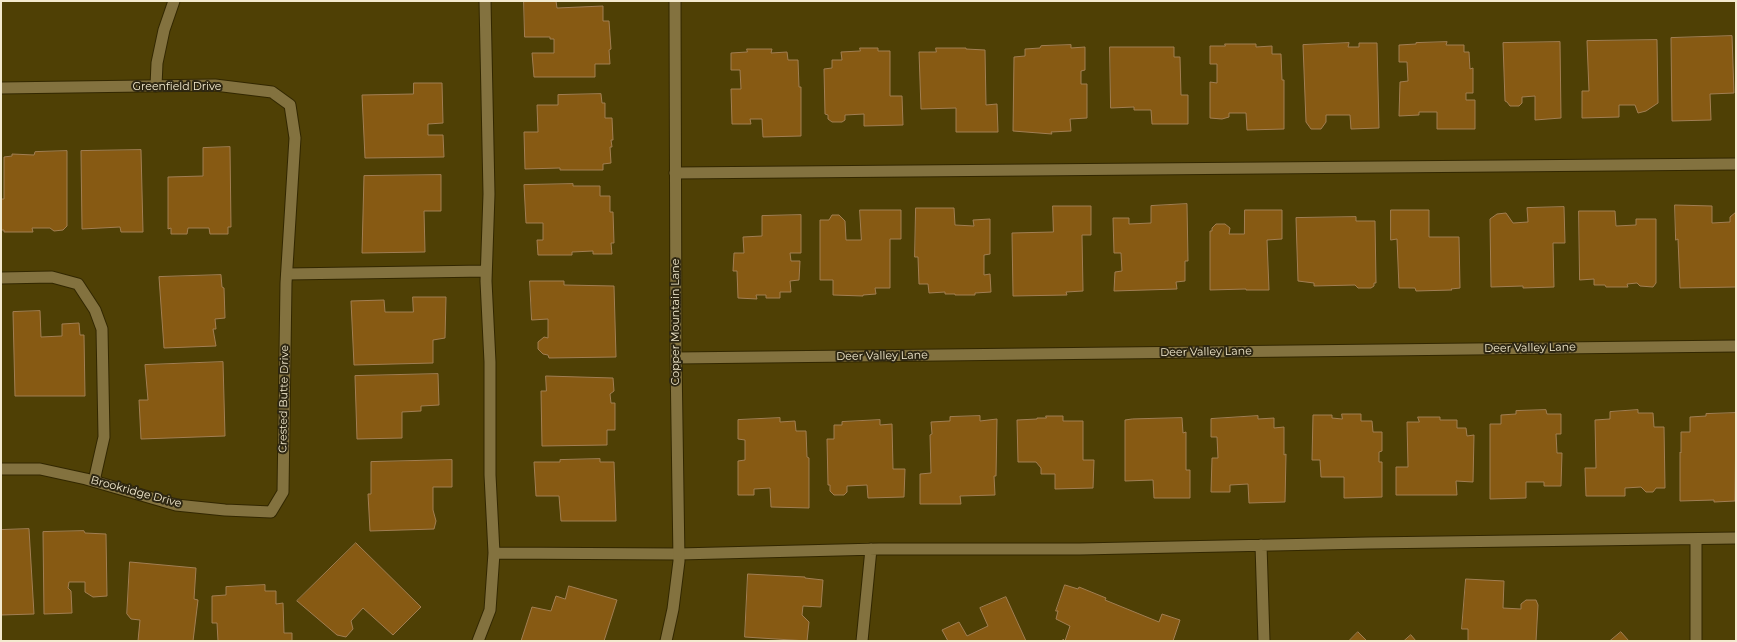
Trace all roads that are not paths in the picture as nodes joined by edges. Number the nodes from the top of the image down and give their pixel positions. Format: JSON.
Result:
{"nodes":[{"id":1,"x":174,"y":1,"type":"edge"},
{"id":2,"x":485,"y":1,"type":"edge"},
{"id":3,"x":675,"y":1,"type":"edge"},
{"id":4,"x":156,"y":86,"type":"junction"},
{"id":5,"x":1,"y":88,"type":"edge"},
{"id":6,"x":1736,"y":164,"type":"edge"},
{"id":7,"x":676,"y":172,"type":"junction"},
{"id":8,"x":486,"y":271,"type":"junction"},
{"id":9,"x":1,"y":278,"type":"edge"},
{"id":10,"x":286,"y":278,"type":"junction"},
{"id":11,"x":1736,"y":346,"type":"edge"},
{"id":12,"x":676,"y":358,"type":"junction"},
{"id":13,"x":1,"y":469,"type":"edge"},
{"id":14,"x":94,"y":481,"type":"junction"},
{"id":15,"x":271,"y":512,"type":"joint"},
{"id":16,"x":1736,"y":538,"type":"edge"},
{"id":17,"x":1696,"y":539,"type":"junction"},
{"id":18,"x":1261,"y":545,"type":"junction"},
{"id":19,"x":871,"y":549,"type":"junction"},
{"id":20,"x":494,"y":553,"type":"junction"},
{"id":21,"x":679,"y":554,"type":"junction"},
{"id":22,"x":478,"y":641,"type":"edge"},
{"id":23,"x":666,"y":641,"type":"edge"},
{"id":24,"x":862,"y":641,"type":"edge"},
{"id":25,"x":1264,"y":641,"type":"edge"},
{"id":26,"x":1696,"y":641,"type":"edge"}],
"edges":[{"from":1,"to":4,"type":"street"},
{"from":2,"to":8,"type":"street"},
{"from":3,"to":7,"type":"street","name":"Copper Mountain Lane"},
{"from":4,"to":5,"type":"street","name":"Greenfield Drive"},
{"from":4,"to":10,"type":"street","name":"Greenfield Drive"},
{"from":6,"to":7,"type":"street"},
{"from":7,"to":12,"type":"street","name":"Copper Mountain Lane"},
{"from":8,"to":10,"type":"street"},
{"from":8,"to":20,"type":"street"},
{"from":9,"to":14,"type":"street"},
{"from":10,"to":15,"type":"street","name":"Crested Butte Drive"},
{"from":11,"to":12,"type":"street","name":"Deer Valley Lane"},
{"from":12,"to":21,"type":"street","name":"Copper Mountain Lane"},
{"from":13,"to":14,"type":"street","name":"Brookridge Drive"},
{"from":14,"to":15,"type":"street","name":"Brookridge Drive"},
{"from":16,"to":17,"type":"street"},
{"from":17,"to":18,"type":"street"},
{"from":17,"to":26,"type":"street"},
{"from":18,"to":19,"type":"street"},
{"from":18,"to":25,"type":"street"},
{"from":19,"to":21,"type":"street"},
{"from":19,"to":24,"type":"street"},
{"from":20,"to":21,"type":"street"},
{"from":20,"to":22,"type":"street"},
{"from":21,"to":23,"type":"street","name":"Copper Mountain Lane"}]}
